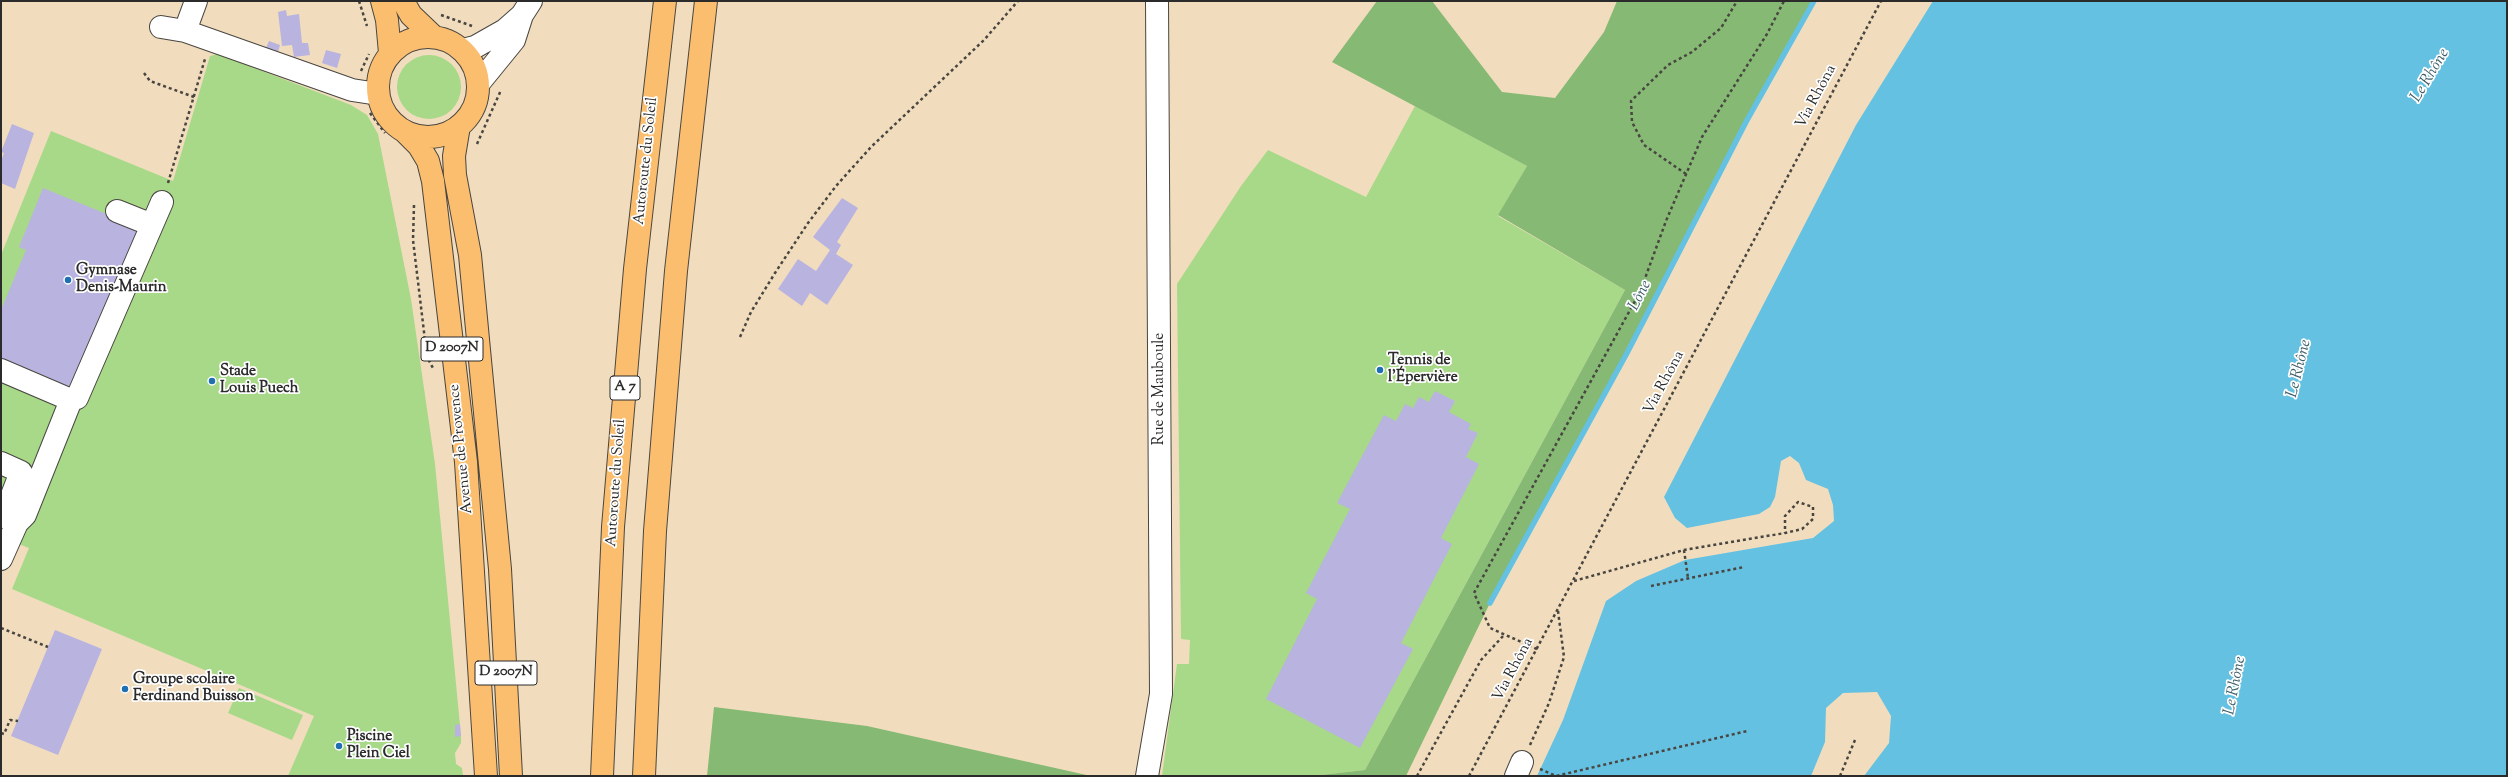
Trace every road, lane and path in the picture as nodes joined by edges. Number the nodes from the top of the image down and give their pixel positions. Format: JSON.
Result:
{"nodes":[{"id":1,"x":196,"y":1,"type":"edge"},
{"id":2,"x":382,"y":1,"type":"edge"},
{"id":3,"x":403,"y":1,"type":"edge"},
{"id":4,"x":666,"y":1,"type":"edge"},
{"id":5,"x":706,"y":1,"type":"edge"},
{"id":6,"x":1018,"y":1,"type":"edge"},
{"id":7,"x":1157,"y":1,"type":"edge"},
{"id":8,"x":1737,"y":1,"type":"edge"},
{"id":9,"x":1784,"y":1,"type":"edge"},
{"id":10,"x":1881,"y":1,"type":"edge"},
{"id":11,"x":526,"y":8,"type":"edge"},
{"id":12,"x":437,"y":14,"type":"dead end"},
{"id":13,"x":162,"y":27,"type":"dead end"},
{"id":14,"x":185,"y":30,"type":"junction"},
{"id":15,"x":433,"y":36,"type":"junction"},
{"id":16,"x":488,"y":39,"type":"junction"},
{"id":17,"x":211,"y":40,"type":"junction"},
{"id":18,"x":463,"y":50,"type":"junction"},
{"id":19,"x":390,"y":53,"type":"junction"},
{"id":20,"x":144,"y":73,"type":"dead end"},
{"id":21,"x":479,"y":83,"type":"junction"},
{"id":22,"x":502,"y":88,"type":"dead end"},
{"id":23,"x":378,"y":94,"type":"junction"},
{"id":24,"x":194,"y":97,"type":"junction"},
{"id":25,"x":459,"y":126,"type":"junction"},
{"id":26,"x":405,"y":132,"type":"junction"},
{"id":27,"x":454,"y":156,"type":"junction"},
{"id":28,"x":1686,"y":174,"type":"junction"},
{"id":29,"x":162,"y":202,"type":"joint"},
{"id":30,"x":414,"y":202,"type":"dead end"},
{"id":31,"x":117,"y":211,"type":"dead end"},
{"id":32,"x":152,"y":225,"type":"junction"},
{"id":33,"x":740,"y":337,"type":"dead end"},
{"id":34,"x":1,"y":370,"type":"edge"},
{"id":35,"x":436,"y":374,"type":"dead end"},
{"id":36,"x":71,"y":400,"type":"junction"},
{"id":37,"x":1,"y":463,"type":"edge"},
{"id":38,"x":6,"y":531,"type":"edge"},
{"id":39,"x":1785,"y":533,"type":"junction"},
{"id":40,"x":1684,"y":550,"type":"junction"},
{"id":41,"x":1,"y":563,"type":"edge"},
{"id":42,"x":1744,"y":567,"type":"dead end"},
{"id":43,"x":1,"y":568,"type":"edge"},
{"id":44,"x":1688,"y":578,"type":"junction"},
{"id":45,"x":1573,"y":582,"type":"junction"},
{"id":46,"x":1651,"y":586,"type":"dead end"},
{"id":47,"x":1558,"y":611,"type":"junction"},
{"id":48,"x":1,"y":628,"type":"edge"},
{"id":49,"x":1504,"y":635,"type":"junction"},
{"id":50,"x":48,"y":647,"type":"dead end"},
{"id":51,"x":1537,"y":649,"type":"junction"},
{"id":52,"x":18,"y":721,"type":"dead end"},
{"id":53,"x":1747,"y":731,"type":"dead end"},
{"id":54,"x":1,"y":733,"type":"edge"},
{"id":55,"x":1855,"y":740,"type":"dead end"},
{"id":56,"x":1519,"y":769,"type":"edge"},
{"id":57,"x":486,"y":776,"type":"edge"},
{"id":58,"x":512,"y":776,"type":"edge"},
{"id":59,"x":602,"y":776,"type":"edge"},
{"id":60,"x":644,"y":776,"type":"edge"},
{"id":61,"x":1147,"y":776,"type":"edge"},
{"id":62,"x":1417,"y":776,"type":"edge"},
{"id":63,"x":1469,"y":776,"type":"edge"},
{"id":64,"x":1840,"y":776,"type":"edge"}],
"edges":[{"from":1,"to":14,"type":"street"},
{"from":2,"to":19,"type":"main road"},
{"from":3,"to":15,"type":"main road"},
{"from":4,"to":59,"type":"main road","name":"Autoroute du Soleil","number":"A 7"},
{"from":5,"to":60,"type":"main road"},
{"from":6,"to":33,"type":"path"},
{"from":7,"to":61,"type":"street","name":"Rue de Mauboule"},
{"from":8,"to":28,"type":"path"},
{"from":9,"to":28,"type":"path"},
{"from":10,"to":45,"type":"path","name":"Via Rhôna"},
{"from":11,"to":16,"type":"street"},
{"from":11,"to":21,"type":"street"},
{"from":12,"to":16,"type":"path"},
{"from":13,"to":14,"type":"street"},
{"from":14,"to":17,"type":"street"},
{"from":15,"to":18,"type":"main road"},
{"from":15,"to":19,"type":"main road"},
{"from":16,"to":18,"type":"street"},
{"from":17,"to":23,"type":"street"},
{"from":17,"to":24,"type":"path"},
{"from":18,"to":21,"type":"main road"},
{"from":19,"to":23,"type":"main road"},
{"from":20,"to":24,"type":"path"},
{"from":21,"to":25,"type":"main road"},
{"from":22,"to":27,"type":"path"},
{"from":23,"to":26,"type":"main road"},
{"from":24,"to":29,"type":"path"},
{"from":25,"to":26,"type":"main road"},
{"from":25,"to":27,"type":"main road","name":"Avenue de Provence","number":"D 2007N"},
{"from":26,"to":57,"type":"main road","name":"Avenue de Provence","number":"D 2007N"},
{"from":27,"to":58,"type":"main road","name":"Avenue de Provence","number":"D 2007N"},
{"from":28,"to":49,"type":"path"},
{"from":29,"to":32,"type":"street"},
{"from":30,"to":35,"type":"path"},
{"from":31,"to":32,"type":"street"},
{"from":32,"to":36,"type":"street"},
{"from":34,"to":36,"type":"street"},
{"from":36,"to":38,"type":"street"},
{"from":37,"to":38,"type":"street"},
{"from":39,"to":39,"type":"path"},
{"from":39,"to":40,"type":"path"},
{"from":40,"to":44,"type":"path"},
{"from":40,"to":45,"type":"path"},
{"from":41,"to":43,"type":"street"},
{"from":42,"to":44,"type":"path"},
{"from":44,"to":46,"type":"path"},
{"from":45,"to":47,"type":"path","name":"Via Rhôna"},
{"from":47,"to":51,"type":"path","name":"Via Rhôna"},
{"from":47,"to":56,"type":"path"},
{"from":48,"to":50,"type":"path"},
{"from":49,"to":51,"type":"path"},
{"from":49,"to":62,"type":"path"},
{"from":51,"to":63,"type":"path","name":"Via Rhôna"},
{"from":52,"to":54,"type":"path"},
{"from":53,"to":56,"type":"path"},
{"from":55,"to":64,"type":"path"}]}
